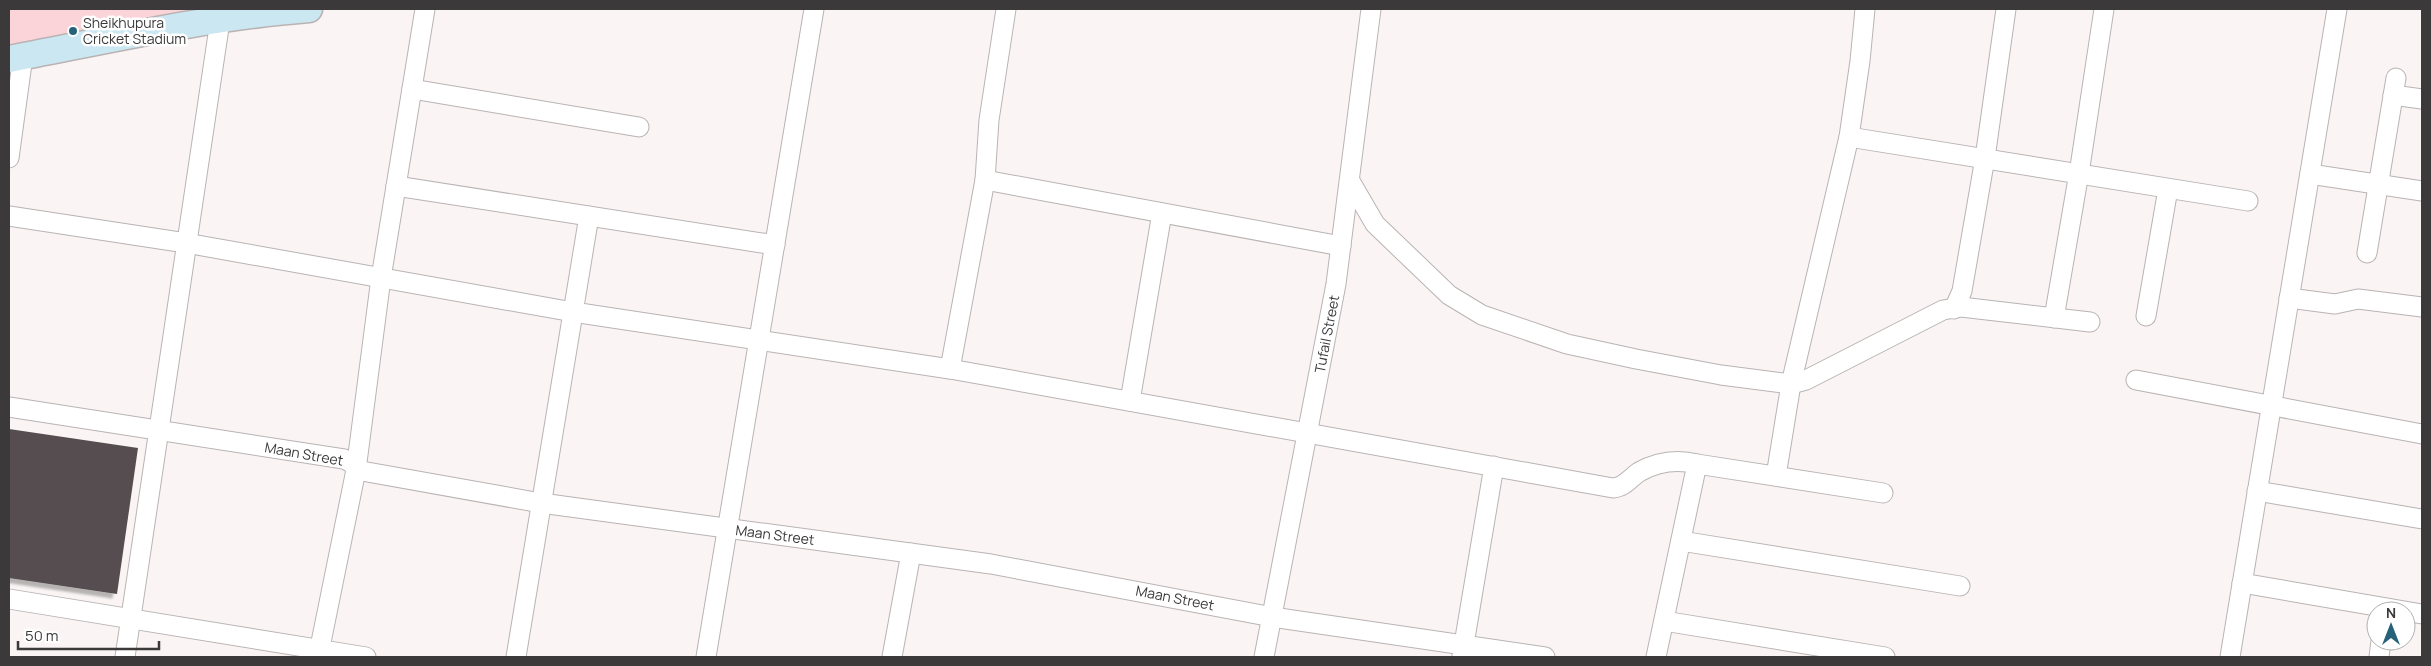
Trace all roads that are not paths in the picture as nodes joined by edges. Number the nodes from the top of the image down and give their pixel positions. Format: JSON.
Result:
{"nodes":[{"id":1,"x":309,"y":9,"type":"edge"},
{"id":2,"x":425,"y":9,"type":"edge"},
{"id":3,"x":814,"y":9,"type":"edge"},
{"id":4,"x":1006,"y":9,"type":"edge"},
{"id":5,"x":1371,"y":9,"type":"edge"},
{"id":6,"x":1866,"y":9,"type":"edge"},
{"id":7,"x":2006,"y":9,"type":"edge"},
{"id":8,"x":2104,"y":9,"type":"edge"},
{"id":9,"x":2337,"y":9,"type":"edge"},
{"id":10,"x":220,"y":21,"type":"junction"},
{"id":11,"x":16,"y":58,"type":"edge"},
{"id":12,"x":412,"y":89,"type":"junction"},
{"id":13,"x":2422,"y":99,"type":"edge"},
{"id":14,"x":639,"y":127,"type":"dead end"},
{"id":15,"x":1849,"y":137,"type":"junction"},
{"id":16,"x":9,"y":158,"type":"edge"},
{"id":17,"x":1985,"y":158,"type":"junction"},
{"id":18,"x":2310,"y":174,"type":"junction"},
{"id":19,"x":2079,"y":175,"type":"junction"},
{"id":20,"x":985,"y":180,"type":"junction"},
{"id":21,"x":1350,"y":181,"type":"junction"},
{"id":22,"x":2378,"y":184,"type":"junction"},
{"id":23,"x":396,"y":186,"type":"junction"},
{"id":24,"x":2168,"y":189,"type":"junction"},
{"id":25,"x":2422,"y":191,"type":"edge"},
{"id":26,"x":2248,"y":201,"type":"dead end"},
{"id":27,"x":1162,"y":213,"type":"junction"},
{"id":28,"x":9,"y":216,"type":"edge"},
{"id":29,"x":589,"y":216,"type":"junction"},
{"id":30,"x":186,"y":243,"type":"junction"},
{"id":31,"x":775,"y":245,"type":"junction"},
{"id":32,"x":1341,"y":246,"type":"junction"},
{"id":33,"x":2367,"y":253,"type":"dead end"},
{"id":34,"x":381,"y":278,"type":"junction"},
{"id":35,"x":2289,"y":298,"type":"junction"},
{"id":36,"x":2422,"y":307,"type":"edge"},
{"id":37,"x":1954,"y":309,"type":"junction"},
{"id":38,"x":573,"y":312,"type":"junction"},
{"id":39,"x":2146,"y":316,"type":"dead end"},
{"id":40,"x":2054,"y":318,"type":"junction"},
{"id":41,"x":2090,"y":322,"type":"dead end"},
{"id":42,"x":759,"y":339,"type":"junction"},
{"id":43,"x":950,"y":369,"type":"junction"},
{"id":44,"x":2136,"y":380,"type":"dead end"},
{"id":45,"x":1790,"y":384,"type":"junction"},
{"id":46,"x":1130,"y":401,"type":"junction"},
{"id":47,"x":2270,"y":404,"type":"junction"},
{"id":48,"x":9,"y":407,"type":"edge"},
{"id":49,"x":158,"y":430,"type":"junction"},
{"id":50,"x":1308,"y":433,"type":"junction"},
{"id":51,"x":2422,"y":434,"type":"edge"},
{"id":52,"x":1697,"y":464,"type":"junction"},
{"id":53,"x":1494,"y":466,"type":"junction"},
{"id":54,"x":356,"y":470,"type":"junction"},
{"id":55,"x":1776,"y":476,"type":"junction"},
{"id":56,"x":2257,"y":491,"type":"junction"},
{"id":57,"x":1883,"y":493,"type":"dead end"},
{"id":58,"x":541,"y":503,"type":"junction"},
{"id":59,"x":2422,"y":519,"type":"edge"},
{"id":60,"x":727,"y":529,"type":"junction"},
{"id":61,"x":1681,"y":541,"type":"junction"},
{"id":62,"x":911,"y":553,"type":"junction"},
{"id":63,"x":2242,"y":583,"type":"junction"},
{"id":64,"x":1960,"y":586,"type":"dead end"},
{"id":65,"x":9,"y":599,"type":"edge"},
{"id":66,"x":2366,"y":606,"type":"edge"},
{"id":67,"x":130,"y":617,"type":"junction"},
{"id":68,"x":1272,"y":617,"type":"junction"},
{"id":69,"x":1664,"y":620,"type":"junction"},
{"id":70,"x":1462,"y":651,"type":"edge"},
{"id":71,"x":319,"y":653,"type":"edge"},
{"id":72,"x":125,"y":657,"type":"edge"},
{"id":73,"x":366,"y":657,"type":"edge"},
{"id":74,"x":516,"y":657,"type":"edge"},
{"id":75,"x":706,"y":657,"type":"edge"},
{"id":76,"x":892,"y":657,"type":"edge"},
{"id":77,"x":1264,"y":657,"type":"edge"},
{"id":78,"x":1545,"y":657,"type":"edge"},
{"id":79,"x":1656,"y":657,"type":"edge"},
{"id":80,"x":1885,"y":657,"type":"edge"},
{"id":81,"x":2230,"y":657,"type":"edge"}],
"edges":[{"from":1,"to":10,"type":"street"},
{"from":2,"to":12,"type":"street"},
{"from":3,"to":31,"type":"street"},
{"from":4,"to":20,"type":"street"},
{"from":5,"to":21,"type":"street","name":"Tufail Street"},
{"from":6,"to":15,"type":"street"},
{"from":7,"to":17,"type":"street"},
{"from":8,"to":19,"type":"street"},
{"from":9,"to":18,"type":"street"},
{"from":10,"to":11,"type":"street"},
{"from":10,"to":30,"type":"street"},
{"from":11,"to":16,"type":"street"},
{"from":12,"to":14,"type":"street"},
{"from":12,"to":23,"type":"street"},
{"from":13,"to":22,"type":"street"},
{"from":15,"to":17,"type":"street"},
{"from":15,"to":45,"type":"street"},
{"from":17,"to":19,"type":"street"},
{"from":17,"to":37,"type":"street"},
{"from":18,"to":22,"type":"street"},
{"from":18,"to":35,"type":"street"},
{"from":19,"to":24,"type":"street"},
{"from":19,"to":40,"type":"street"},
{"from":20,"to":27,"type":"street"},
{"from":20,"to":43,"type":"street"},
{"from":21,"to":32,"type":"street","name":"Tufail Street"},
{"from":21,"to":45,"type":"street"},
{"from":22,"to":25,"type":"street"},
{"from":22,"to":33,"type":"street"},
{"from":23,"to":29,"type":"street"},
{"from":23,"to":34,"type":"street"},
{"from":24,"to":26,"type":"street"},
{"from":24,"to":39,"type":"street"},
{"from":27,"to":32,"type":"street"},
{"from":27,"to":46,"type":"street"},
{"from":28,"to":30,"type":"street"},
{"from":29,"to":31,"type":"street"},
{"from":29,"to":38,"type":"street"},
{"from":30,"to":34,"type":"street"},
{"from":30,"to":49,"type":"street"},
{"from":31,"to":42,"type":"street"},
{"from":32,"to":50,"type":"street","name":"Tufail Street"},
{"from":34,"to":38,"type":"street"},
{"from":34,"to":54,"type":"street"},
{"from":35,"to":36,"type":"street"},
{"from":35,"to":47,"type":"street"},
{"from":37,"to":40,"type":"street"},
{"from":37,"to":45,"type":"street"},
{"from":38,"to":42,"type":"street"},
{"from":38,"to":58,"type":"street"},
{"from":40,"to":41,"type":"street"},
{"from":42,"to":43,"type":"street"},
{"from":42,"to":60,"type":"street"},
{"from":43,"to":46,"type":"street"},
{"from":44,"to":47,"type":"street"},
{"from":45,"to":55,"type":"street"},
{"from":46,"to":50,"type":"street"},
{"from":47,"to":51,"type":"street"},
{"from":47,"to":56,"type":"street"},
{"from":48,"to":49,"type":"street","name":"Maan Street"},
{"from":49,"to":54,"type":"street","name":"Maan Street"},
{"from":49,"to":67,"type":"street"},
{"from":50,"to":53,"type":"street"},
{"from":50,"to":68,"type":"street","name":"Tufail Street"},
{"from":52,"to":53,"type":"street"},
{"from":52,"to":55,"type":"street"},
{"from":52,"to":61,"type":"street"},
{"from":53,"to":70,"type":"street"},
{"from":54,"to":58,"type":"street","name":"Maan Street"},
{"from":54,"to":71,"type":"street"},
{"from":55,"to":57,"type":"street"},
{"from":56,"to":59,"type":"street"},
{"from":56,"to":63,"type":"street"},
{"from":58,"to":60,"type":"street","name":"Maan Street"},
{"from":58,"to":74,"type":"street"},
{"from":60,"to":62,"type":"street","name":"Maan Street"},
{"from":60,"to":75,"type":"street"},
{"from":61,"to":64,"type":"street"},
{"from":61,"to":69,"type":"street"},
{"from":62,"to":68,"type":"street","name":"Maan Street"},
{"from":62,"to":76,"type":"street"},
{"from":63,"to":66,"type":"street"},
{"from":63,"to":81,"type":"street"},
{"from":65,"to":67,"type":"street"},
{"from":67,"to":71,"type":"street"},
{"from":67,"to":72,"type":"street"},
{"from":68,"to":70,"type":"street","name":"Maan Street"},
{"from":68,"to":77,"type":"street","name":"Tufail Street"},
{"from":69,"to":79,"type":"street"},
{"from":69,"to":80,"type":"street"},
{"from":70,"to":78,"type":"street","name":"Maan Street"},
{"from":71,"to":73,"type":"street"}]}
